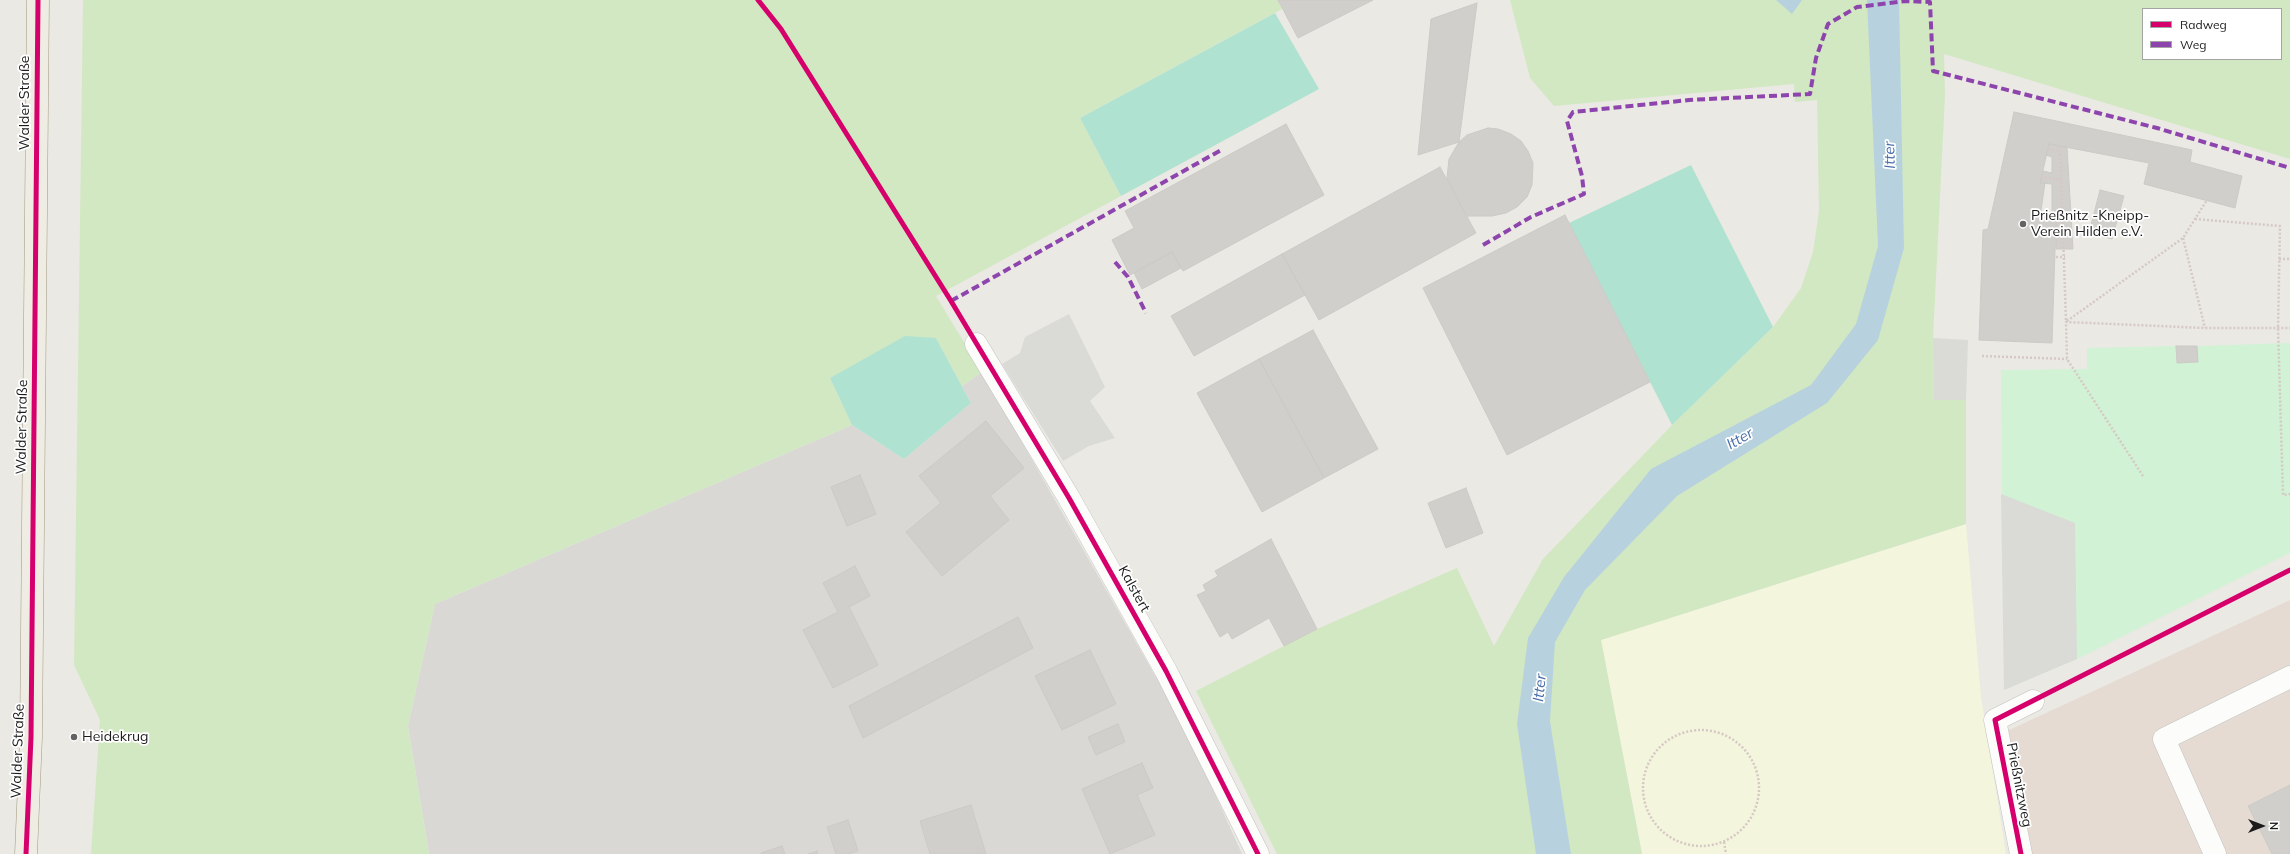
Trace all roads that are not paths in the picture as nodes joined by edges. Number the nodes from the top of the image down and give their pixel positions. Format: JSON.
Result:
{"nodes":[{"id":1,"x":38,"y":0,"type":"edge"},
{"id":2,"x":976,"y":344,"type":"dead end"},
{"id":3,"x":2290,"y":677,"type":"edge"},
{"id":4,"x":2033,"y":701,"type":"dead end"},
{"id":5,"x":1253,"y":853,"type":"edge"},
{"id":6,"x":26,"y":854,"type":"edge"},
{"id":7,"x":2020,"y":854,"type":"edge"},
{"id":8,"x":2214,"y":854,"type":"edge"}],
"edges":[{"from":1,"to":6,"type":"main road","name":"Walder Straße"},
{"from":2,"to":5,"type":"street","name":"Kalstert"},
{"from":3,"to":8,"type":"street"},
{"from":4,"to":7,"type":"street","name":"Prießnitzweg"}]}
